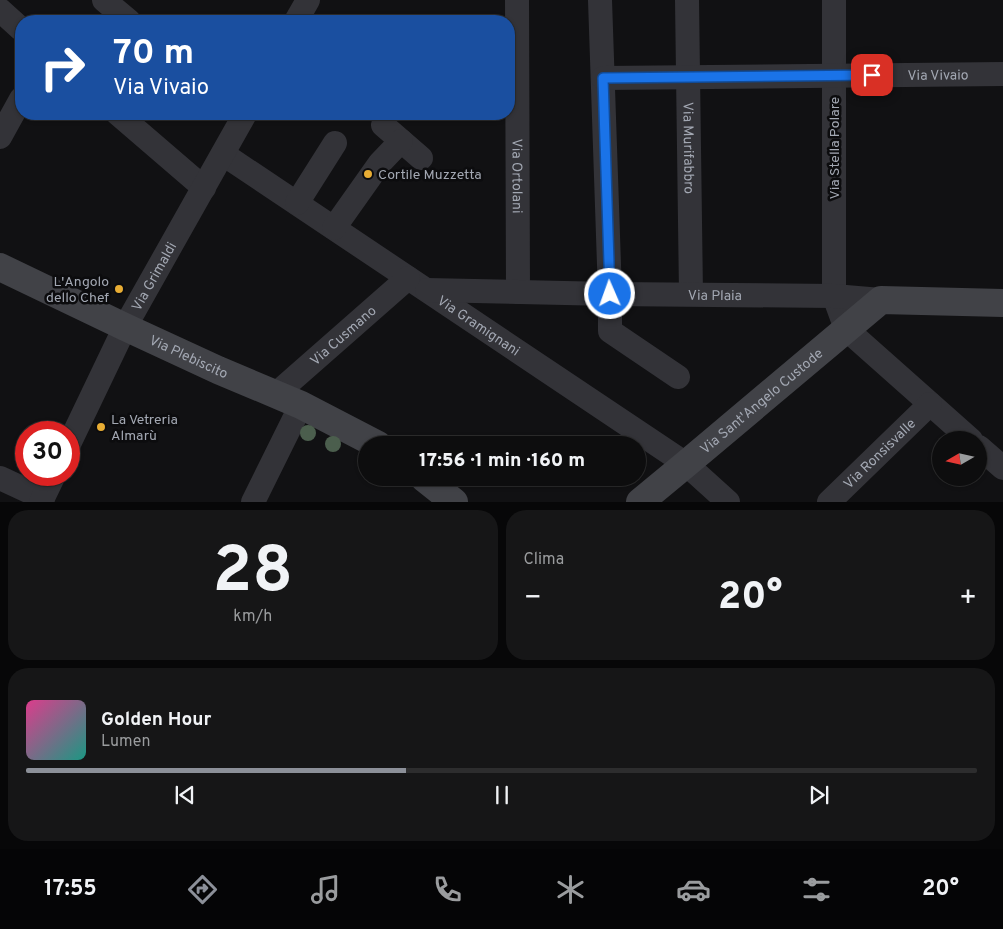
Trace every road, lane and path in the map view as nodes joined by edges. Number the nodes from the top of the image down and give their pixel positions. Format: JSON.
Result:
{"nodes":[{"id":1,"x":104,"y":0,"type":"edge"},
{"id":2,"x":308,"y":0,"type":"edge"},
{"id":3,"x":517,"y":0,"type":"edge"},
{"id":4,"x":600,"y":0,"type":"edge"},
{"id":5,"x":687,"y":0,"type":"edge"},
{"id":6,"x":834,"y":0,"type":"edge"},
{"id":7,"x":0,"y":10,"type":"edge"},
{"id":8,"x":122,"y":15,"type":"edge"},
{"id":9,"x":299,"y":15,"type":"edge"},
{"id":10,"x":15,"y":24,"type":"edge"},
{"id":11,"x":1003,"y":74,"type":"edge"},
{"id":12,"x":834,"y":75,"type":"junction"},
{"id":13,"x":688,"y":76,"type":"junction"},
{"id":14,"x":603,"y":78,"type":"junction"},
{"id":15,"x":15,"y":110,"type":"edge"},
{"id":16,"x":125,"y":120,"type":"edge"},
{"id":17,"x":242,"y":120,"type":"edge"},
{"id":18,"x":383,"y":125,"type":"dead end"},
{"id":19,"x":0,"y":138,"type":"edge"},
{"id":20,"x":401,"y":141,"type":"junction"},
{"id":21,"x":335,"y":143,"type":"dead end"},
{"id":22,"x":223,"y":154,"type":"junction"},
{"id":23,"x":421,"y":158,"type":"dead end"},
{"id":24,"x":204,"y":188,"type":"junction"},
{"id":25,"x":297,"y":203,"type":"junction"},
{"id":26,"x":334,"y":228,"type":"junction"},
{"id":27,"x":0,"y":267,"type":"edge"},
{"id":28,"x":418,"y":284,"type":"junction"},
{"id":29,"x":518,"y":292,"type":"junction"},
{"id":30,"x":610,"y":294,"type":"junction"},
{"id":31,"x":691,"y":294,"type":"junction"},
{"id":32,"x":834,"y":296,"type":"junction"},
{"id":33,"x":881,"y":300,"type":"junction"},
{"id":34,"x":1003,"y":303,"type":"edge"},
{"id":35,"x":125,"y":327,"type":"junction"},
{"id":36,"x":846,"y":329,"type":"junction"},
{"id":37,"x":678,"y":377,"type":"dead end"},
{"id":38,"x":276,"y":394,"type":"junction"},
{"id":39,"x":930,"y":404,"type":"junction"},
{"id":40,"x":301,"y":405,"type":"junction"},
{"id":41,"x":80,"y":421,"type":"edge"},
{"id":42,"x":961,"y":431,"type":"edge"},
{"id":43,"x":361,"y":436,"type":"edge"},
{"id":44,"x":988,"y":455,"type":"edge"},
{"id":45,"x":686,"y":464,"type":"junction"},
{"id":46,"x":1003,"y":468,"type":"edge"},
{"id":47,"x":0,"y":478,"type":"edge"},
{"id":48,"x":49,"y":486,"type":"edge"},
{"id":49,"x":434,"y":486,"type":"edge"},
{"id":50,"x":42,"y":500,"type":"edge"},
{"id":51,"x":254,"y":502,"type":"edge"},
{"id":52,"x":454,"y":502,"type":"edge"},
{"id":53,"x":640,"y":502,"type":"edge"},
{"id":54,"x":728,"y":502,"type":"edge"},
{"id":55,"x":829,"y":502,"type":"edge"}],
"edges":[{"from":1,"to":8,"type":"street"},
{"from":2,"to":9,"type":"street"},
{"from":3,"to":29,"type":"street","name":"Via Ortolani"},
{"from":4,"to":14,"type":"street"},
{"from":5,"to":13,"type":"street","name":"Via Murifabbro"},
{"from":6,"to":12,"type":"street","name":"Via Stella Polare"},
{"from":7,"to":10,"type":"street"},
{"from":11,"to":12,"type":"street","name":"Via Vivaio"},
{"from":12,"to":13,"type":"street","name":"Via Vivaio"},
{"from":12,"to":32,"type":"street","name":"Via Stella Polare"},
{"from":13,"to":14,"type":"street","name":"Via Vivaio"},
{"from":13,"to":31,"type":"street","name":"Via Murifabbro"},
{"from":14,"to":30,"type":"street"},
{"from":15,"to":19,"type":"street"},
{"from":16,"to":24,"type":"street"},
{"from":17,"to":22,"type":"street","name":"Via Grimaldi"},
{"from":18,"to":20,"type":"street"},
{"from":20,"to":23,"type":"street"},
{"from":20,"to":26,"type":"street"},
{"from":21,"to":25,"type":"street"},
{"from":22,"to":24,"type":"street","name":"Via Grimaldi"},
{"from":22,"to":25,"type":"street","name":"Via Gramignani"},
{"from":24,"to":35,"type":"street","name":"Via Grimaldi"},
{"from":25,"to":26,"type":"street","name":"Via Gramignani"},
{"from":26,"to":28,"type":"street","name":"Via Gramignani"},
{"from":27,"to":35,"type":"main road","name":"Via Plebiscito"},
{"from":28,"to":29,"type":"street","name":"Via Plaia"},
{"from":28,"to":38,"type":"street","name":"Via Cusmano"},
{"from":28,"to":45,"type":"street","name":"Via Gramignani"},
{"from":29,"to":30,"type":"street","name":"Via Plaia"},
{"from":30,"to":31,"type":"street","name":"Via Plaia"},
{"from":30,"to":37,"type":"street"},
{"from":31,"to":32,"type":"street","name":"Via Plaia"},
{"from":32,"to":33,"type":"street","name":"Via Plaia"},
{"from":32,"to":36,"type":"street","name":"Via Stella Polare"},
{"from":33,"to":34,"type":"main road","name":"Via Plaia"},
{"from":33,"to":36,"type":"main road","name":"Via Sant'Angelo Custode"},
{"from":35,"to":38,"type":"main road","name":"Via Plebiscito"},
{"from":35,"to":41,"type":"street","name":"Via Grimaldi"},
{"from":36,"to":39,"type":"street"},
{"from":36,"to":45,"type":"main road","name":"Via Sant'Angelo Custode"},
{"from":38,"to":40,"type":"main road","name":"Via Plebiscito"},
{"from":39,"to":42,"type":"street"},
{"from":39,"to":55,"type":"street","name":"Via Ronsisvalle"},
{"from":40,"to":43,"type":"main road","name":"Via Plebiscito"},
{"from":40,"to":51,"type":"street"},
{"from":44,"to":46,"type":"street"},
{"from":45,"to":53,"type":"main road","name":"Via Sant'Angelo Custode"},
{"from":45,"to":54,"type":"street","name":"Via Gramignani"},
{"from":47,"to":50,"type":"street"},
{"from":48,"to":50,"type":"street"},
{"from":49,"to":52,"type":"main road"}]}
